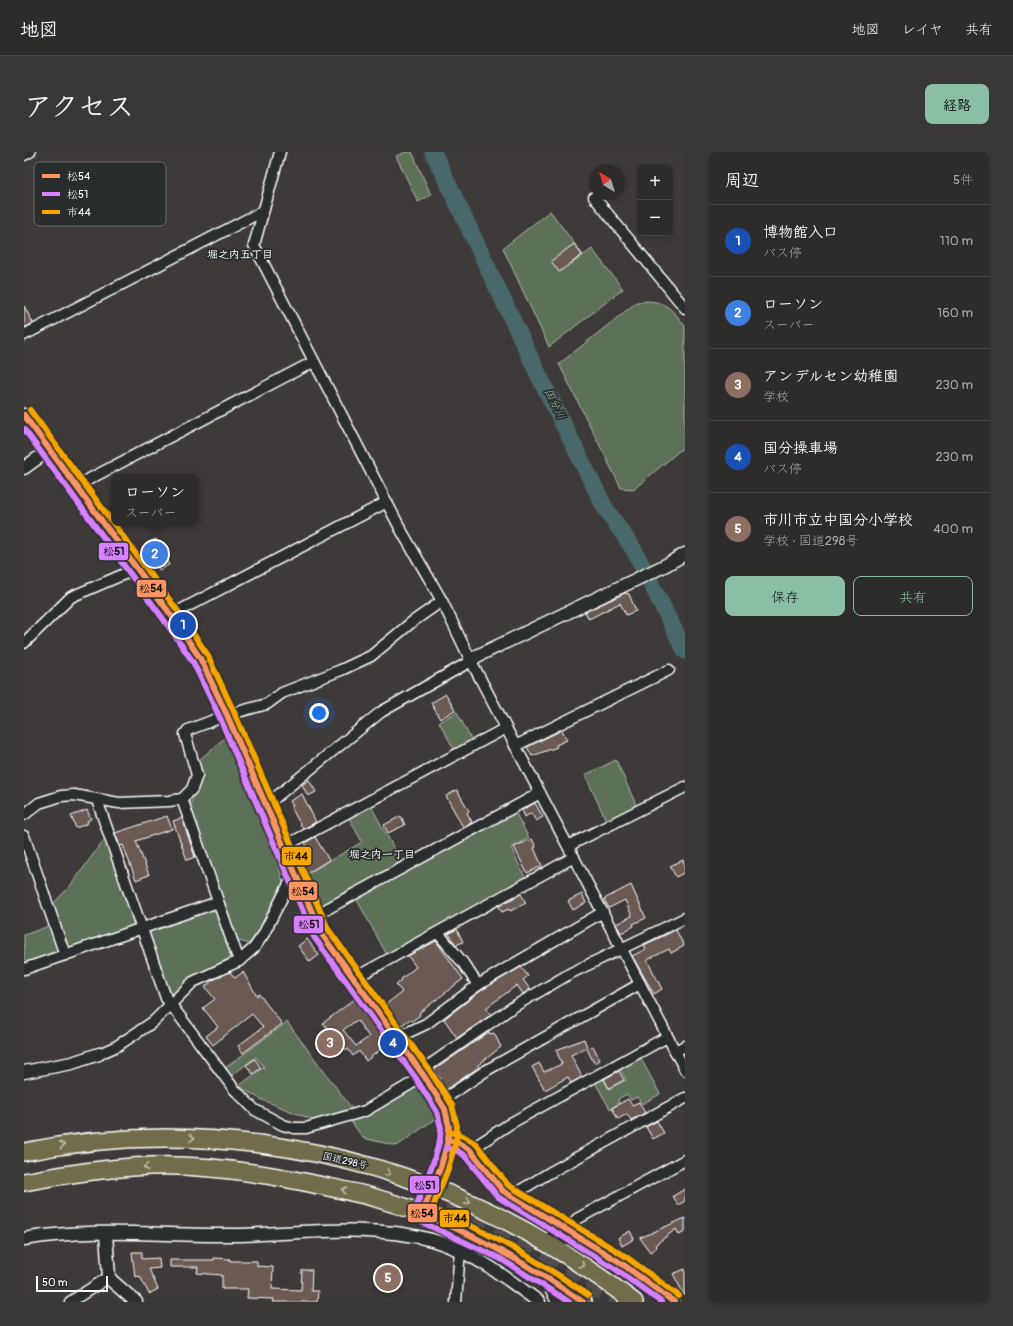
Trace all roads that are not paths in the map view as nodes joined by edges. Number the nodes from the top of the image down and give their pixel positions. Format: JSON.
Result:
{"nodes":[{"id":1,"x":30,"y":152,"type":"edge"},
{"id":2,"x":280,"y":152,"type":"edge"},
{"id":3,"x":24,"y":155,"type":"edge"},
{"id":4,"x":596,"y":200,"type":"edge"},
{"id":5,"x":263,"y":211,"type":"junction"},
{"id":6,"x":685,"y":308,"type":"edge"},
{"id":7,"x":24,"y":335,"type":"edge"},
{"id":8,"x":313,"y":362,"type":"junction"},
{"id":9,"x":24,"y":415,"type":"edge"},
{"id":10,"x":49,"y":450,"type":"junction"},
{"id":11,"x":24,"y":468,"type":"edge"},
{"id":12,"x":76,"y":486,"type":"junction"},
{"id":13,"x":386,"y":502,"type":"junction"},
{"id":14,"x":685,"y":554,"type":"edge"},
{"id":15,"x":136,"y":569,"type":"junction"},
{"id":16,"x":442,"y":601,"type":"junction"},
{"id":17,"x":171,"y":615,"type":"junction"},
{"id":18,"x":24,"y":643,"type":"edge"},
{"id":19,"x":471,"y":661,"type":"junction"},
{"id":20,"x":669,"y":670,"type":"dead end"},
{"id":21,"x":227,"y":714,"type":"junction"},
{"id":22,"x":506,"y":728,"type":"junction"},
{"id":23,"x":515,"y":746,"type":"junction"},
{"id":24,"x":685,"y":787,"type":"edge"},
{"id":25,"x":540,"y":793,"type":"junction"},
{"id":26,"x":182,"y":799,"type":"junction"},
{"id":27,"x":98,"y":800,"type":"junction"},
{"id":28,"x":266,"y":805,"type":"junction"},
{"id":29,"x":24,"y":815,"type":"edge"},
{"id":30,"x":24,"y":836,"type":"edge"},
{"id":31,"x":568,"y":846,"type":"junction"},
{"id":32,"x":283,"y":847,"type":"junction"},
{"id":33,"x":574,"y":857,"type":"junction"},
{"id":34,"x":294,"y":874,"type":"junction"},
{"id":35,"x":218,"y":902,"type":"junction"},
{"id":36,"x":603,"y":912,"type":"junction"},
{"id":37,"x":314,"y":916,"type":"junction"},
{"id":38,"x":685,"y":918,"type":"edge"},
{"id":39,"x":142,"y":928,"type":"junction"},
{"id":40,"x":438,"y":933,"type":"junction"},
{"id":41,"x":621,"y":948,"type":"junction"},
{"id":42,"x":65,"y":955,"type":"junction"},
{"id":43,"x":239,"y":961,"type":"junction"},
{"id":44,"x":24,"y":969,"type":"edge"},
{"id":45,"x":353,"y":979,"type":"junction"},
{"id":46,"x":640,"y":984,"type":"junction"},
{"id":47,"x":478,"y":985,"type":"junction"},
{"id":48,"x":171,"y":1006,"type":"junction"},
{"id":49,"x":667,"y":1037,"type":"junction"},
{"id":50,"x":396,"y":1038,"type":"junction"},
{"id":51,"x":685,"y":1046,"type":"edge"},
{"id":52,"x":675,"y":1051,"type":"junction"},
{"id":53,"x":99,"y":1054,"type":"joint"},
{"id":54,"x":685,"y":1070,"type":"edge"},
{"id":55,"x":24,"y":1072,"type":"edge"},
{"id":56,"x":423,"y":1074,"type":"junction"},
{"id":57,"x":685,"y":1098,"type":"edge"},
{"id":58,"x":442,"y":1101,"type":"junction"},
{"id":59,"x":448,"y":1140,"type":"junction"},
{"id":60,"x":470,"y":1150,"type":"junction"},
{"id":61,"x":24,"y":1152,"type":"edge"},
{"id":62,"x":685,"y":1160,"type":"edge"},
{"id":63,"x":24,"y":1182,"type":"edge"},
{"id":64,"x":432,"y":1187,"type":"junction"},
{"id":65,"x":511,"y":1196,"type":"junction"},
{"id":66,"x":422,"y":1214,"type":"junction"},
{"id":67,"x":498,"y":1216,"type":"junction"},
{"id":68,"x":567,"y":1229,"type":"junction"},
{"id":69,"x":106,"y":1234,"type":"junction"},
{"id":70,"x":580,"y":1237,"type":"junction"},
{"id":71,"x":24,"y":1239,"type":"edge"},
{"id":72,"x":460,"y":1250,"type":"junction"},
{"id":73,"x":109,"y":1277,"type":"junction"},
{"id":74,"x":553,"y":1281,"type":"junction"},
{"id":75,"x":70,"y":1302,"type":"edge"},
{"id":76,"x":135,"y":1302,"type":"edge"},
{"id":77,"x":456,"y":1302,"type":"edge"},
{"id":78,"x":539,"y":1302,"type":"edge"},
{"id":79,"x":557,"y":1302,"type":"edge"},
{"id":80,"x":583,"y":1302,"type":"edge"},
{"id":81,"x":634,"y":1302,"type":"edge"},
{"id":82,"x":674,"y":1302,"type":"edge"}],
"edges":[{"from":1,"to":3,"type":"street"},
{"from":2,"to":5,"type":"street"},
{"from":4,"to":6,"type":"street"},
{"from":5,"to":7,"type":"street"},
{"from":5,"to":8,"type":"street"},
{"from":8,"to":12,"type":"street"},
{"from":8,"to":13,"type":"street"},
{"from":9,"to":10,"type":"street"},
{"from":10,"to":11,"type":"street"},
{"from":10,"to":12,"type":"street"},
{"from":12,"to":15,"type":"street"},
{"from":13,"to":16,"type":"street"},
{"from":13,"to":17,"type":"street"},
{"from":14,"to":19,"type":"street"},
{"from":15,"to":17,"type":"street"},
{"from":15,"to":18,"type":"street"},
{"from":16,"to":19,"type":"street"},
{"from":16,"to":21,"type":"street"},
{"from":17,"to":21,"type":"street"},
{"from":19,"to":22,"type":"street"},
{"from":19,"to":28,"type":"street"},
{"from":20,"to":23,"type":"street"},
{"from":21,"to":26,"type":"street"},
{"from":21,"to":28,"type":"street"},
{"from":22,"to":23,"type":"street"},
{"from":22,"to":32,"type":"street"},
{"from":23,"to":25,"type":"street"},
{"from":24,"to":31,"type":"street"},
{"from":25,"to":31,"type":"street"},
{"from":25,"to":37,"type":"street"},
{"from":26,"to":27,"type":"street"},
{"from":26,"to":35,"type":"street"},
{"from":27,"to":29,"type":"street"},
{"from":27,"to":39,"type":"street"},
{"from":28,"to":32,"type":"street"},
{"from":30,"to":42,"type":"street"},
{"from":31,"to":33,"type":"street"},
{"from":32,"to":34,"type":"street"},
{"from":33,"to":36,"type":"street"},
{"from":33,"to":40,"type":"street"},
{"from":34,"to":37,"type":"street"},
{"from":34,"to":43,"type":"street"},
{"from":35,"to":39,"type":"street"},
{"from":35,"to":43,"type":"street"},
{"from":36,"to":41,"type":"street"},
{"from":36,"to":47,"type":"street"},
{"from":37,"to":45,"type":"street"},
{"from":38,"to":41,"type":"street"},
{"from":39,"to":42,"type":"street"},
{"from":39,"to":48,"type":"street"},
{"from":40,"to":45,"type":"street"},
{"from":40,"to":47,"type":"street"},
{"from":41,"to":46,"type":"street"},
{"from":41,"to":56,"type":"street"},
{"from":42,"to":44,"type":"street"},
{"from":43,"to":48,"type":"street"},
{"from":45,"to":50,"type":"street"},
{"from":46,"to":49,"type":"street"},
{"from":46,"to":58,"type":"street"},
{"from":47,"to":50,"type":"street"},
{"from":48,"to":53,"type":"street"},
{"from":48,"to":56,"type":"street"},
{"from":49,"to":52,"type":"street"},
{"from":49,"to":60,"type":"street"},
{"from":50,"to":56,"type":"street"},
{"from":51,"to":52,"type":"street"},
{"from":52,"to":54,"type":"street"},
{"from":53,"to":55,"type":"street"},
{"from":56,"to":58,"type":"street"},
{"from":57,"to":65,"type":"street"},
{"from":58,"to":59,"type":"street"},
{"from":59,"to":60,"type":"street"},
{"from":59,"to":64,"type":"street"},
{"from":60,"to":65,"type":"street"},
{"from":61,"to":64,"type":"highway","name":"国道298号","one_way":true},
{"from":62,"to":68,"type":"street"},
{"from":66,"to":63,"type":"highway","one_way":true},
{"from":64,"to":66,"type":"street"},
{"from":64,"to":67,"type":"highway","name":"国道298号","one_way":true},
{"from":65,"to":68,"type":"street"},
{"from":66,"to":74,"type":"highway"},
{"from":67,"to":70,"type":"street"},
{"from":67,"to":81,"type":"highway","name":"国道298号","one_way":true},
{"from":68,"to":70,"type":"street"},
{"from":69,"to":71,"type":"street"},
{"from":69,"to":72,"type":"street"},
{"from":69,"to":73,"type":"street"},
{"from":70,"to":82,"type":"street"},
{"from":72,"to":77,"type":"street"},
{"from":72,"to":78,"type":"street"},
{"from":73,"to":75,"type":"street"},
{"from":73,"to":76,"type":"street"},
{"from":74,"to":79,"type":"street"},
{"from":74,"to":80,"type":"highway"}]}
